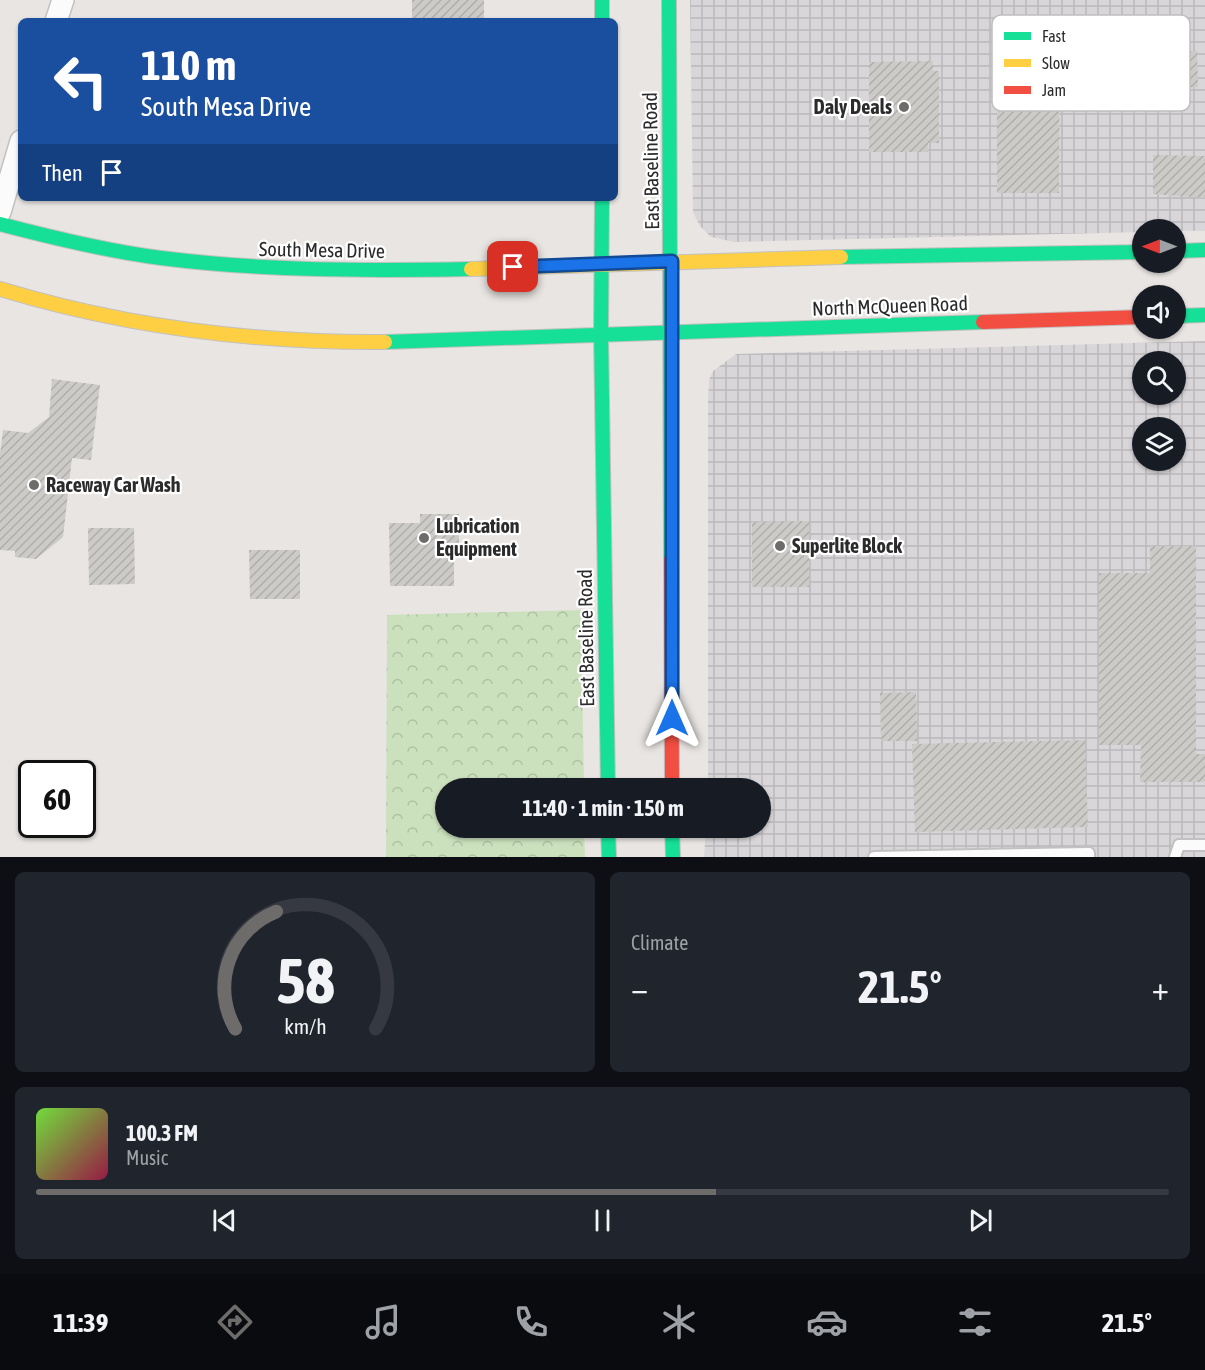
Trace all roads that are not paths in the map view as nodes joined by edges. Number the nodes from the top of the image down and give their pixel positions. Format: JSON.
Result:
{"nodes":[{"id":1,"x":63,"y":0,"type":"edge"},
{"id":2,"x":602,"y":0,"type":"edge"},
{"id":3,"x":669,"y":0,"type":"edge"},
{"id":4,"x":57,"y":18,"type":"edge"},
{"id":5,"x":602,"y":18,"type":"edge"},
{"id":6,"x":18,"y":151,"type":"edge"},
{"id":7,"x":602,"y":201,"type":"edge"},
{"id":8,"x":0,"y":212,"type":"edge"},
{"id":9,"x":0,"y":224,"type":"edge"},
{"id":10,"x":1205,"y":250,"type":"edge"},
{"id":11,"x":1186,"y":251,"type":"edge"},
{"id":12,"x":1132,"y":252,"type":"edge"},
{"id":13,"x":672,"y":261,"type":"junction"},
{"id":14,"x":602,"y":264,"type":"junction"},
{"id":15,"x":0,"y":289,"type":"edge"},
{"id":16,"x":1205,"y":315,"type":"edge"},
{"id":17,"x":1186,"y":316,"type":"edge"},
{"id":18,"x":1132,"y":317,"type":"edge"},
{"id":19,"x":672,"y":333,"type":"junction"},
{"id":20,"x":601,"y":334,"type":"junction"},
{"id":21,"x":608,"y":778,"type":"edge"},
{"id":22,"x":672,"y":778,"type":"edge"},
{"id":23,"x":608,"y":838,"type":"edge"},
{"id":24,"x":672,"y":838,"type":"edge"},
{"id":25,"x":1205,"y":845,"type":"edge"},
{"id":26,"x":609,"y":856,"type":"edge"},
{"id":27,"x":946,"y":856,"type":"edge"},
{"id":28,"x":673,"y":857,"type":"edge"},
{"id":29,"x":874,"y":857,"type":"edge"},
{"id":30,"x":1089,"y":857,"type":"edge"},
{"id":31,"x":1175,"y":857,"type":"edge"}],
"edges":[{"from":1,"to":4,"type":"street"},
{"from":2,"to":5,"type":"main road"},
{"from":3,"to":13,"type":"main road","name":"East Baseline Road"},
{"from":6,"to":8,"type":"street"},
{"from":7,"to":14,"type":"main road","name":"East Baseline Road"},
{"from":9,"to":14,"type":"main road","name":"South Mesa Drive"},
{"from":10,"to":11,"type":"main road"},
{"from":12,"to":13,"type":"main road"},
{"from":13,"to":14,"type":"main road","name":"South Mesa Drive"},
{"from":13,"to":19,"type":"main road","name":"East Baseline Road"},
{"from":14,"to":20,"type":"main road","name":"East Baseline Road"},
{"from":15,"to":20,"type":"main road"},
{"from":16,"to":17,"type":"main road"},
{"from":18,"to":19,"type":"main road","name":"North McQueen Road"},
{"from":19,"to":20,"type":"main road","name":"North McQueen Road"},
{"from":19,"to":22,"type":"main road","name":"East Baseline Road"},
{"from":20,"to":21,"type":"main road","name":"East Baseline Road"},
{"from":23,"to":26,"type":"main road"},
{"from":24,"to":28,"type":"main road"},
{"from":25,"to":31,"type":"lane"},
{"from":27,"to":29,"type":"lane"},
{"from":27,"to":30,"type":"lane"}]}
